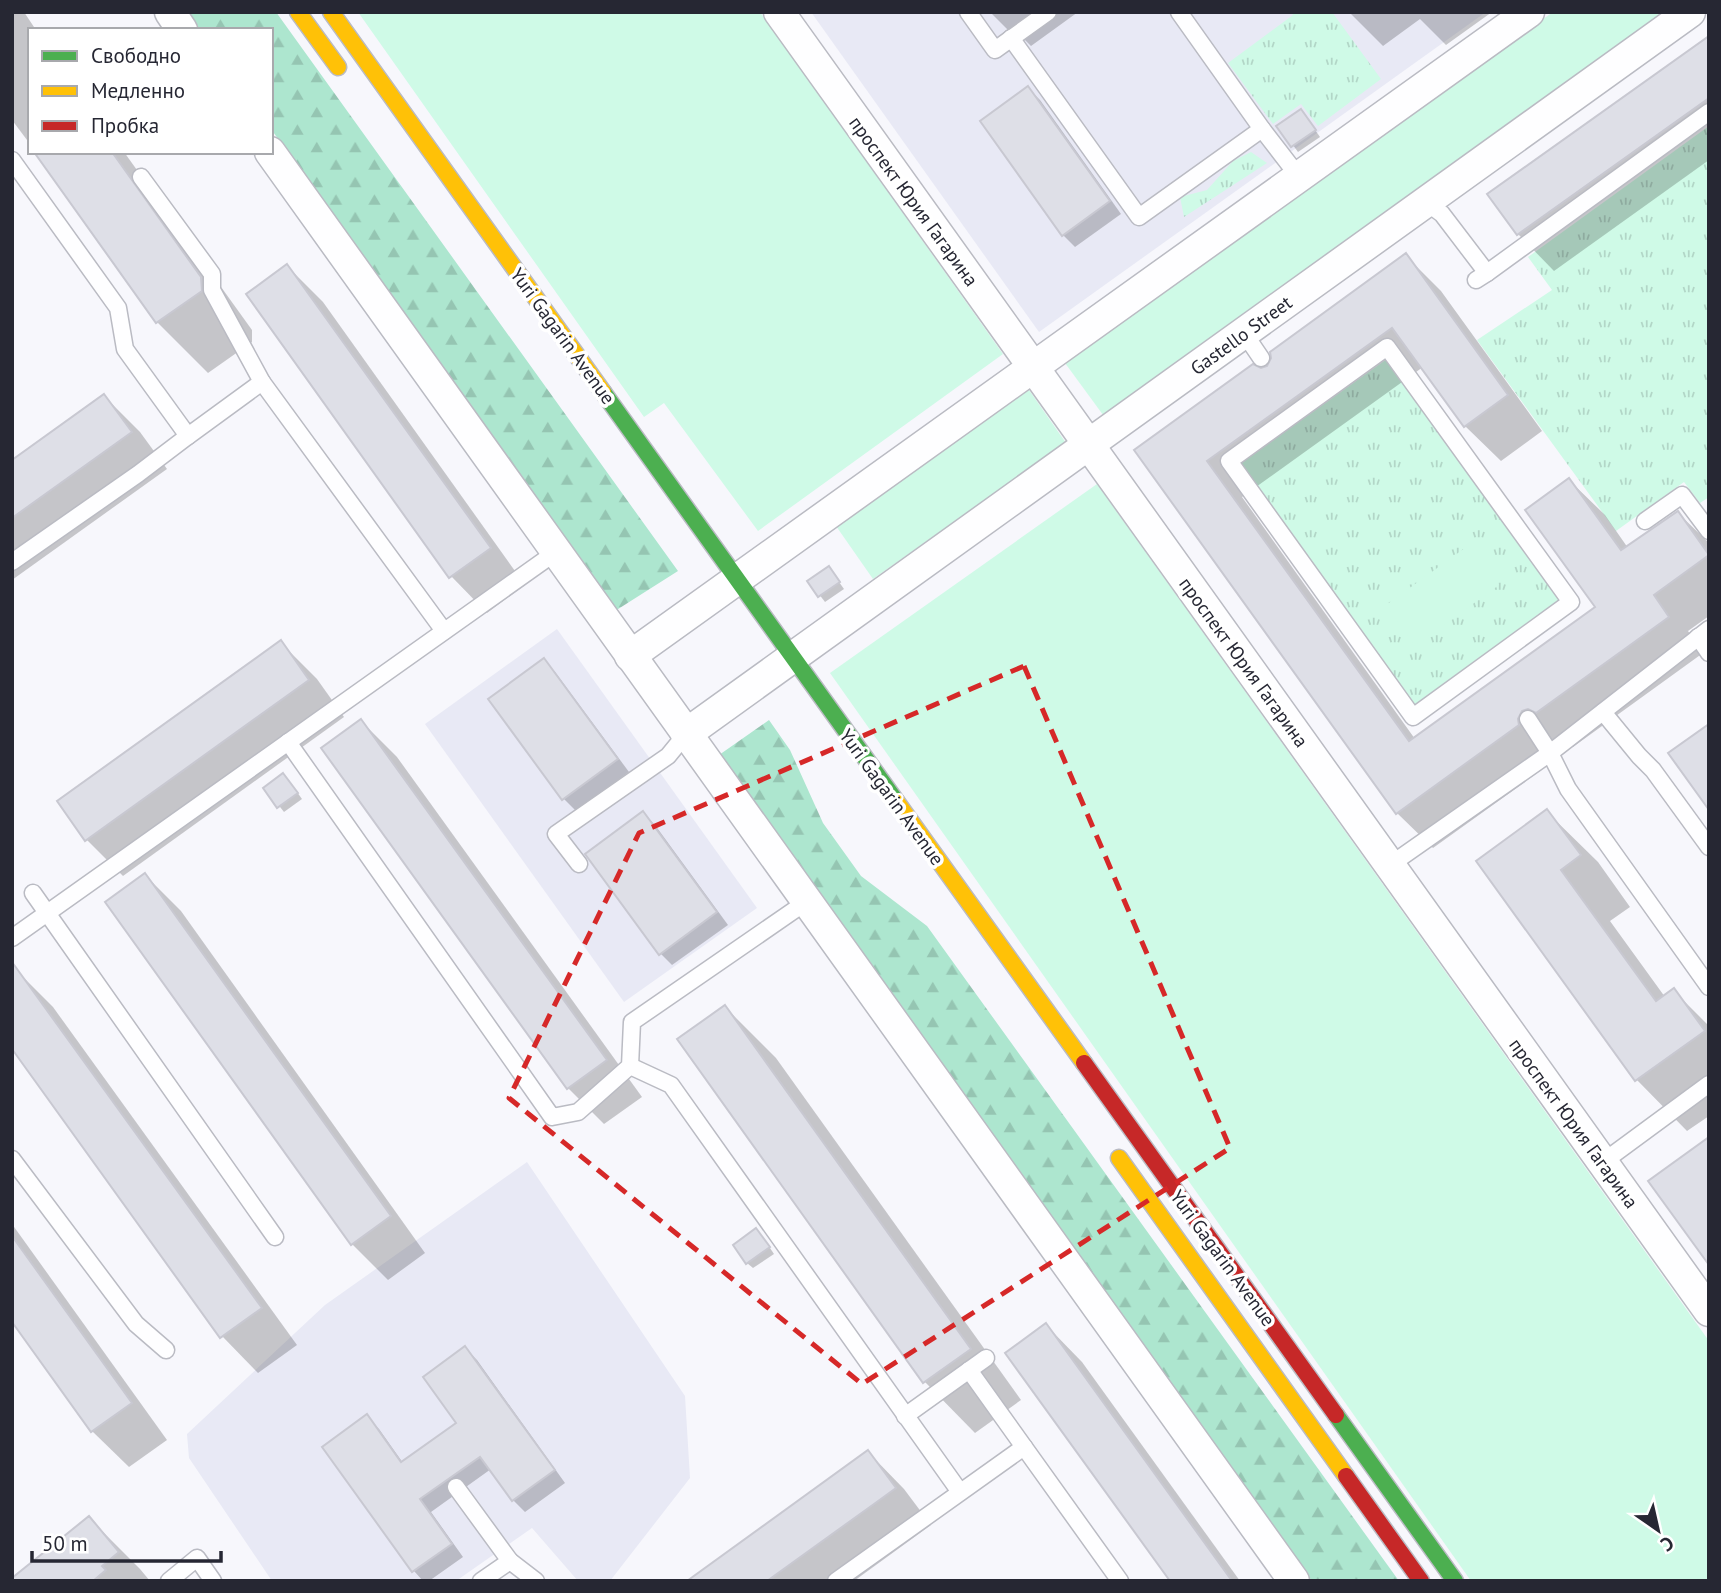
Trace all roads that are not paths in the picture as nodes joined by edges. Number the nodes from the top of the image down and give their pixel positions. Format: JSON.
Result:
{"nodes":[{"id":1,"x":170,"y":12,"type":"edge"},
{"id":2,"x":299,"y":12,"type":"edge"},
{"id":3,"x":331,"y":12,"type":"edge"},
{"id":4,"x":779,"y":12,"type":"edge"},
{"id":5,"x":968,"y":12,"type":"edge"},
{"id":6,"x":1048,"y":12,"type":"edge"},
{"id":7,"x":1179,"y":12,"type":"edge"},
{"id":8,"x":1529,"y":12,"type":"edge"},
{"id":9,"x":1690,"y":12,"type":"edge"},
{"id":10,"x":181,"y":28,"type":"edge"},
{"id":11,"x":1011,"y":38,"type":"junction"},
{"id":12,"x":347,"y":80,"type":"dead end"},
{"id":13,"x":1709,"y":112,"type":"edge"},
{"id":14,"x":1262,"y":129,"type":"junction"},
{"id":15,"x":271,"y":154,"type":"edge"},
{"id":16,"x":12,"y":160,"type":"edge"},
{"id":17,"x":141,"y":177,"type":"dead end"},
{"id":18,"x":1298,"y":177,"type":"junction"},
{"id":19,"x":1426,"y":202,"type":"junction"},
{"id":20,"x":1244,"y":333,"type":"junction"},
{"id":21,"x":1261,"y":358,"type":"dead end"},
{"id":22,"x":1033,"y":367,"type":"junction"},
{"id":23,"x":262,"y":382,"type":"junction"},
{"id":24,"x":188,"y":436,"type":"junction"},
{"id":25,"x":1088,"y":445,"type":"junction"},
{"id":26,"x":1645,"y":521,"type":"dead end"},
{"id":27,"x":1709,"y":531,"type":"edge"},
{"id":28,"x":556,"y":552,"type":"junction"},
{"id":29,"x":12,"y":562,"type":"edge"},
{"id":30,"x":721,"y":591,"type":"junction"},
{"id":31,"x":444,"y":631,"type":"junction"},
{"id":32,"x":1703,"y":633,"type":"edge"},
{"id":33,"x":1709,"y":653,"type":"edge"},
{"id":34,"x":630,"y":656,"type":"junction"},
{"id":35,"x":1488,"y":663,"type":"junction"},
{"id":36,"x":776,"y":669,"type":"junction"},
{"id":37,"x":1497,"y":678,"type":"dead end"},
{"id":38,"x":1603,"y":712,"type":"junction"},
{"id":39,"x":1528,"y":719,"type":"dead end"},
{"id":40,"x":686,"y":734,"type":"junction"},
{"id":41,"x":288,"y":742,"type":"junction"},
{"id":42,"x":1550,"y":753,"type":"junction"},
{"id":43,"x":1709,"y":847,"type":"edge"},
{"id":44,"x":579,"y":864,"type":"dead end"},
{"id":45,"x":1390,"y":865,"type":"junction"},
{"id":46,"x":33,"y":893,"type":"dead end"},
{"id":47,"x":806,"y":902,"type":"junction"},
{"id":48,"x":47,"y":914,"type":"junction"},
{"id":49,"x":12,"y":938,"type":"edge"},
{"id":50,"x":1709,"y":987,"type":"edge"},
{"id":51,"x":630,"y":1066,"type":"junction"},
{"id":52,"x":1709,"y":1084,"type":"edge"},
{"id":53,"x":1113,"y":1150,"type":"dead end"},
{"id":54,"x":12,"y":1159,"type":"edge"},
{"id":55,"x":1602,"y":1162,"type":"junction"},
{"id":56,"x":275,"y":1237,"type":"dead end"},
{"id":57,"x":1709,"y":1311,"type":"edge"},
{"id":58,"x":166,"y":1350,"type":"dead end"},
{"id":59,"x":986,"y":1358,"type":"dead end"},
{"id":60,"x":969,"y":1370,"type":"junction"},
{"id":61,"x":905,"y":1416,"type":"junction"},
{"id":62,"x":1024,"y":1447,"type":"junction"},
{"id":63,"x":456,"y":1487,"type":"dead end"},
{"id":64,"x":960,"y":1492,"type":"junction"},
{"id":65,"x":510,"y":1561,"type":"junction"},
{"id":66,"x":169,"y":1581,"type":"edge"},
{"id":67,"x":213,"y":1581,"type":"edge"},
{"id":68,"x":481,"y":1581,"type":"edge"},
{"id":69,"x":536,"y":1581,"type":"edge"},
{"id":70,"x":836,"y":1581,"type":"edge"},
{"id":71,"x":1120,"y":1581,"type":"edge"},
{"id":72,"x":1294,"y":1581,"type":"edge"},
{"id":73,"x":1421,"y":1581,"type":"edge"},
{"id":74,"x":1455,"y":1581,"type":"edge"}],
"edges":[{"from":1,"to":10,"type":"street"},
{"from":2,"to":12,"type":"main road"},
{"from":3,"to":30,"type":"main road","name":"Yuri Gagarin Avenue"},
{"from":4,"to":22,"type":"street","name":"проспект Юрия Гагарина"},
{"from":5,"to":11,"type":"lane"},
{"from":6,"to":11,"type":"lane"},
{"from":7,"to":14,"type":"lane"},
{"from":8,"to":18,"type":"street"},
{"from":9,"to":19,"type":"street","name":"Gastello Street"},
{"from":11,"to":14,"type":"lane"},
{"from":13,"to":19,"type":"lane"},
{"from":14,"to":18,"type":"lane"},
{"from":15,"to":28,"type":"street"},
{"from":16,"to":24,"type":"lane"},
{"from":17,"to":23,"type":"lane"},
{"from":18,"to":22,"type":"street"},
{"from":19,"to":20,"type":"street","name":"Gastello Street"},
{"from":20,"to":21,"type":"lane"},
{"from":20,"to":25,"type":"street","name":"Gastello Street"},
{"from":22,"to":25,"type":"street","name":"проспект Юрия Гагарина"},
{"from":22,"to":30,"type":"street"},
{"from":23,"to":24,"type":"lane"},
{"from":23,"to":31,"type":"lane"},
{"from":24,"to":29,"type":"lane"},
{"from":25,"to":36,"type":"street","name":"Gastello Street"},
{"from":25,"to":45,"type":"street","name":"проспект Юрия Гагарина"},
{"from":26,"to":27,"type":"lane"},
{"from":28,"to":31,"type":"lane"},
{"from":28,"to":34,"type":"street"},
{"from":30,"to":34,"type":"street"},
{"from":30,"to":36,"type":"main road","name":"Yuri Gagarin Avenue"},
{"from":31,"to":41,"type":"lane"},
{"from":32,"to":33,"type":"lane"},
{"from":32,"to":38,"type":"lane"},
{"from":34,"to":40,"type":"street"},
{"from":35,"to":35,"type":"lane"},
{"from":35,"to":37,"type":"lane"},
{"from":36,"to":40,"type":"street"},
{"from":36,"to":74,"type":"main road","name":"Yuri Gagarin Avenue"},
{"from":38,"to":42,"type":"lane"},
{"from":38,"to":43,"type":"lane"},
{"from":39,"to":42,"type":"lane"},
{"from":40,"to":44,"type":"lane"},
{"from":40,"to":47,"type":"street"},
{"from":41,"to":48,"type":"lane"},
{"from":41,"to":51,"type":"lane"},
{"from":42,"to":45,"type":"lane"},
{"from":42,"to":50,"type":"lane"},
{"from":45,"to":55,"type":"street","name":"проспект Юрия Гагарина"},
{"from":46,"to":48,"type":"lane"},
{"from":47,"to":51,"type":"lane"},
{"from":47,"to":72,"type":"street"},
{"from":48,"to":49,"type":"lane"},
{"from":48,"to":56,"type":"lane"},
{"from":51,"to":61,"type":"lane"},
{"from":52,"to":55,"type":"lane"},
{"from":53,"to":73,"type":"main road","name":"Yuri Gagarin Avenue"},
{"from":54,"to":58,"type":"lane"},
{"from":55,"to":57,"type":"street","name":"проспект Юрия Гагарина"},
{"from":59,"to":60,"type":"lane"},
{"from":60,"to":61,"type":"lane"},
{"from":60,"to":62,"type":"lane"},
{"from":61,"to":64,"type":"lane"},
{"from":62,"to":64,"type":"lane"},
{"from":62,"to":71,"type":"lane"},
{"from":63,"to":65,"type":"lane"},
{"from":64,"to":70,"type":"lane"},
{"from":65,"to":68,"type":"lane"},
{"from":65,"to":69,"type":"lane"},
{"from":66,"to":67,"type":"lane"}]}
